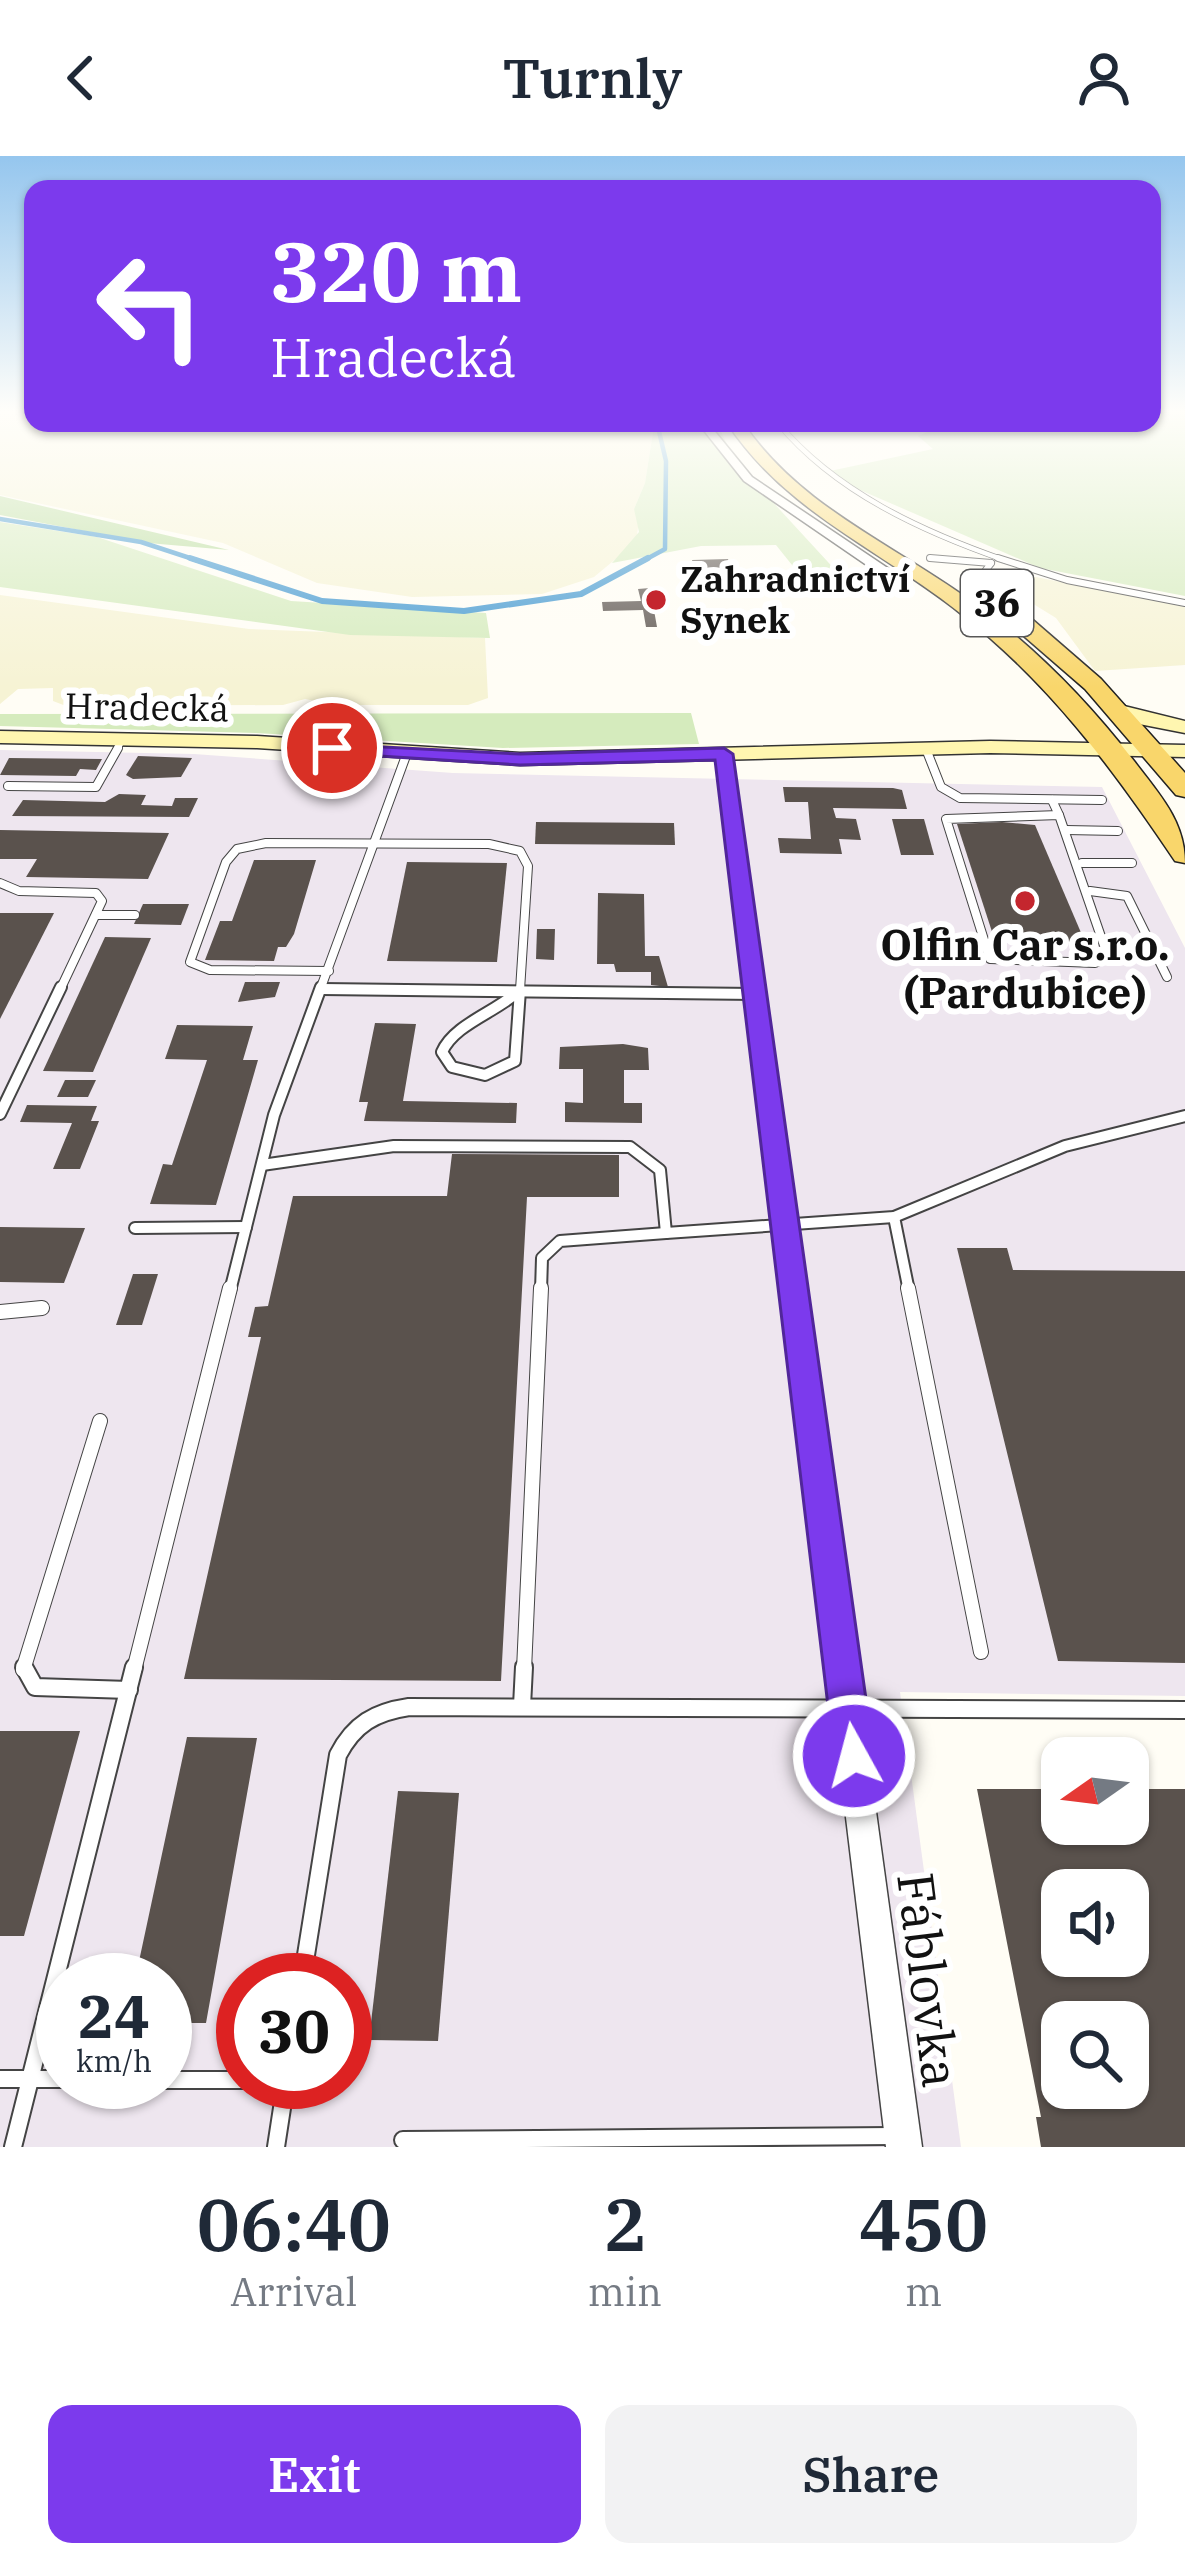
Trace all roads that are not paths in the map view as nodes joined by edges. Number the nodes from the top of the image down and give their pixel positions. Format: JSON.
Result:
{"nodes":[{"id":1,"x":782,"y":502,"type":"edge"},
{"id":2,"x":813,"y":502,"type":"edge"},
{"id":3,"x":837,"y":502,"type":"edge"},
{"id":4,"x":882,"y":502,"type":"edge"},
{"id":5,"x":891,"y":576,"type":"dead end"},
{"id":6,"x":1185,"y":603,"type":"edge"},
{"id":7,"x":1115,"y":706,"type":"junction"},
{"id":8,"x":1185,"y":731,"type":"edge"},
{"id":9,"x":0,"y":737,"type":"edge"},
{"id":10,"x":123,"y":739,"type":"junction"},
{"id":11,"x":1106,"y":740,"type":"junction"},
{"id":12,"x":1145,"y":742,"type":"junction"},
{"id":13,"x":926,"y":749,"type":"junction"},
{"id":14,"x":1185,"y":751,"type":"edge"},
{"id":15,"x":407,"y":753,"type":"junction"},
{"id":16,"x":724,"y":754,"type":"junction"},
{"id":17,"x":8,"y":786,"type":"dead end"},
{"id":18,"x":1185,"y":789,"type":"edge"},
{"id":19,"x":1052,"y":800,"type":"junction"},
{"id":20,"x":1102,"y":800,"type":"dead end"},
{"id":21,"x":1060,"y":815,"type":"junction"},
{"id":22,"x":1066,"y":830,"type":"junction"},
{"id":23,"x":1118,"y":831,"type":"dead end"},
{"id":24,"x":378,"y":843,"type":"junction"},
{"id":25,"x":1185,"y":855,"type":"edge"},
{"id":26,"x":1082,"y":863,"type":"junction"},
{"id":27,"x":1132,"y":863,"type":"dead end"},
{"id":28,"x":0,"y":883,"type":"edge"},
{"id":29,"x":1090,"y":891,"type":"junction"},
{"id":30,"x":96,"y":915,"type":"junction"},
{"id":31,"x":135,"y":915,"type":"dead end"},
{"id":32,"x":328,"y":971,"type":"junction"},
{"id":33,"x":1168,"y":977,"type":"dead end"},
{"id":34,"x":322,"y":989,"type":"junction"},
{"id":35,"x":520,"y":990,"type":"junction"},
{"id":36,"x":758,"y":994,"type":"junction"},
{"id":37,"x":0,"y":1079,"type":"edge"},
{"id":38,"x":17,"y":1079,"type":"junction"},
{"id":39,"x":0,"y":1114,"type":"edge"},
{"id":40,"x":1185,"y":1116,"type":"edge"},
{"id":41,"x":262,"y":1165,"type":"junction"},
{"id":42,"x":894,"y":1217,"type":"junction"},
{"id":43,"x":786,"y":1226,"type":"junction"},
{"id":44,"x":135,"y":1228,"type":"dead end"},
{"id":45,"x":246,"y":1228,"type":"junction"},
{"id":46,"x":666,"y":1233,"type":"junction"},
{"id":47,"x":43,"y":1308,"type":"dead end"},
{"id":48,"x":0,"y":1312,"type":"edge"},
{"id":49,"x":100,"y":1421,"type":"dead end"},
{"id":50,"x":981,"y":1652,"type":"dead end"},
{"id":51,"x":129,"y":1690,"type":"junction"},
{"id":52,"x":522,"y":1706,"type":"junction"},
{"id":53,"x":848,"y":1708,"type":"junction"},
{"id":54,"x":1185,"y":1710,"type":"edge"},
{"id":55,"x":306,"y":1953,"type":"edge"},
{"id":56,"x":0,"y":2079,"type":"edge"},
{"id":57,"x":31,"y":2079,"type":"junction"},
{"id":58,"x":36,"y":2079,"type":"edge"},
{"id":59,"x":282,"y":2109,"type":"edge"},
{"id":60,"x":403,"y":2140,"type":"dead end"},
{"id":61,"x":904,"y":2142,"type":"edge"},
{"id":62,"x":13,"y":2147,"type":"edge"},
{"id":63,"x":276,"y":2147,"type":"edge"}],
"edges":[{"from":1,"to":5,"type":"street"},
{"from":2,"to":11,"type":"main road","number":"36"},
{"from":3,"to":7,"type":"main road","number":"36"},
{"from":4,"to":6,"type":"lane"},
{"from":7,"to":8,"type":"main road"},
{"from":7,"to":12,"type":"main road","number":"36"},
{"from":8,"to":12,"type":"main road","name":"Hradecká"},
{"from":9,"to":10,"type":"main road","name":"Hradecká"},
{"from":10,"to":15,"type":"main road","name":"Hradecká"},
{"from":10,"to":17,"type":"lane"},
{"from":11,"to":12,"type":"main road","name":"Hradecká"},
{"from":11,"to":13,"type":"main road","name":"Hradecká"},
{"from":11,"to":16,"type":"main road","name":"Hradecká"},
{"from":11,"to":25,"type":"main road","number":"36"},
{"from":12,"to":14,"type":"main road","name":"Hradecká"},
{"from":12,"to":18,"type":"main road","number":"36"},
{"from":13,"to":16,"type":"main road","name":"Hradecká"},
{"from":13,"to":19,"type":"lane"},
{"from":15,"to":16,"type":"main road","name":"Hradecká"},
{"from":15,"to":24,"type":"lane"},
{"from":16,"to":36,"type":"street","name":"Fáblovka"},
{"from":19,"to":20,"type":"lane"},
{"from":19,"to":21,"type":"lane"},
{"from":21,"to":22,"type":"lane"},
{"from":21,"to":29,"type":"lane"},
{"from":22,"to":23,"type":"lane"},
{"from":22,"to":26,"type":"lane"},
{"from":24,"to":32,"type":"lane"},
{"from":24,"to":32,"type":"lane"},
{"from":24,"to":35,"type":"lane"},
{"from":26,"to":27,"type":"lane"},
{"from":26,"to":29,"type":"lane"},
{"from":28,"to":30,"type":"lane"},
{"from":29,"to":33,"type":"lane"},
{"from":30,"to":31,"type":"lane"},
{"from":30,"to":38,"type":"lane"},
{"from":32,"to":34,"type":"lane"},
{"from":34,"to":35,"type":"lane"},
{"from":34,"to":41,"type":"lane"},
{"from":35,"to":35,"type":"lane"},
{"from":35,"to":36,"type":"lane"},
{"from":36,"to":43,"type":"street","name":"Fáblovka"},
{"from":37,"to":38,"type":"lane"},
{"from":38,"to":39,"type":"lane"},
{"from":40,"to":42,"type":"lane"},
{"from":41,"to":45,"type":"lane"},
{"from":41,"to":46,"type":"lane"},
{"from":42,"to":43,"type":"lane"},
{"from":42,"to":50,"type":"lane"},
{"from":43,"to":46,"type":"lane"},
{"from":43,"to":53,"type":"street","name":"Fáblovka"},
{"from":44,"to":45,"type":"lane"},
{"from":45,"to":51,"type":"lane"},
{"from":46,"to":52,"type":"lane"},
{"from":47,"to":48,"type":"lane"},
{"from":49,"to":51,"type":"lane"},
{"from":51,"to":57,"type":"lane"},
{"from":52,"to":53,"type":"lane"},
{"from":52,"to":55,"type":"lane"},
{"from":53,"to":54,"type":"lane"},
{"from":53,"to":61,"type":"street","name":"Fáblovka"},
{"from":56,"to":57,"type":"lane"},
{"from":57,"to":58,"type":"lane"},
{"from":57,"to":62,"type":"lane"},
{"from":59,"to":63,"type":"lane"},
{"from":60,"to":61,"type":"lane"}]}
